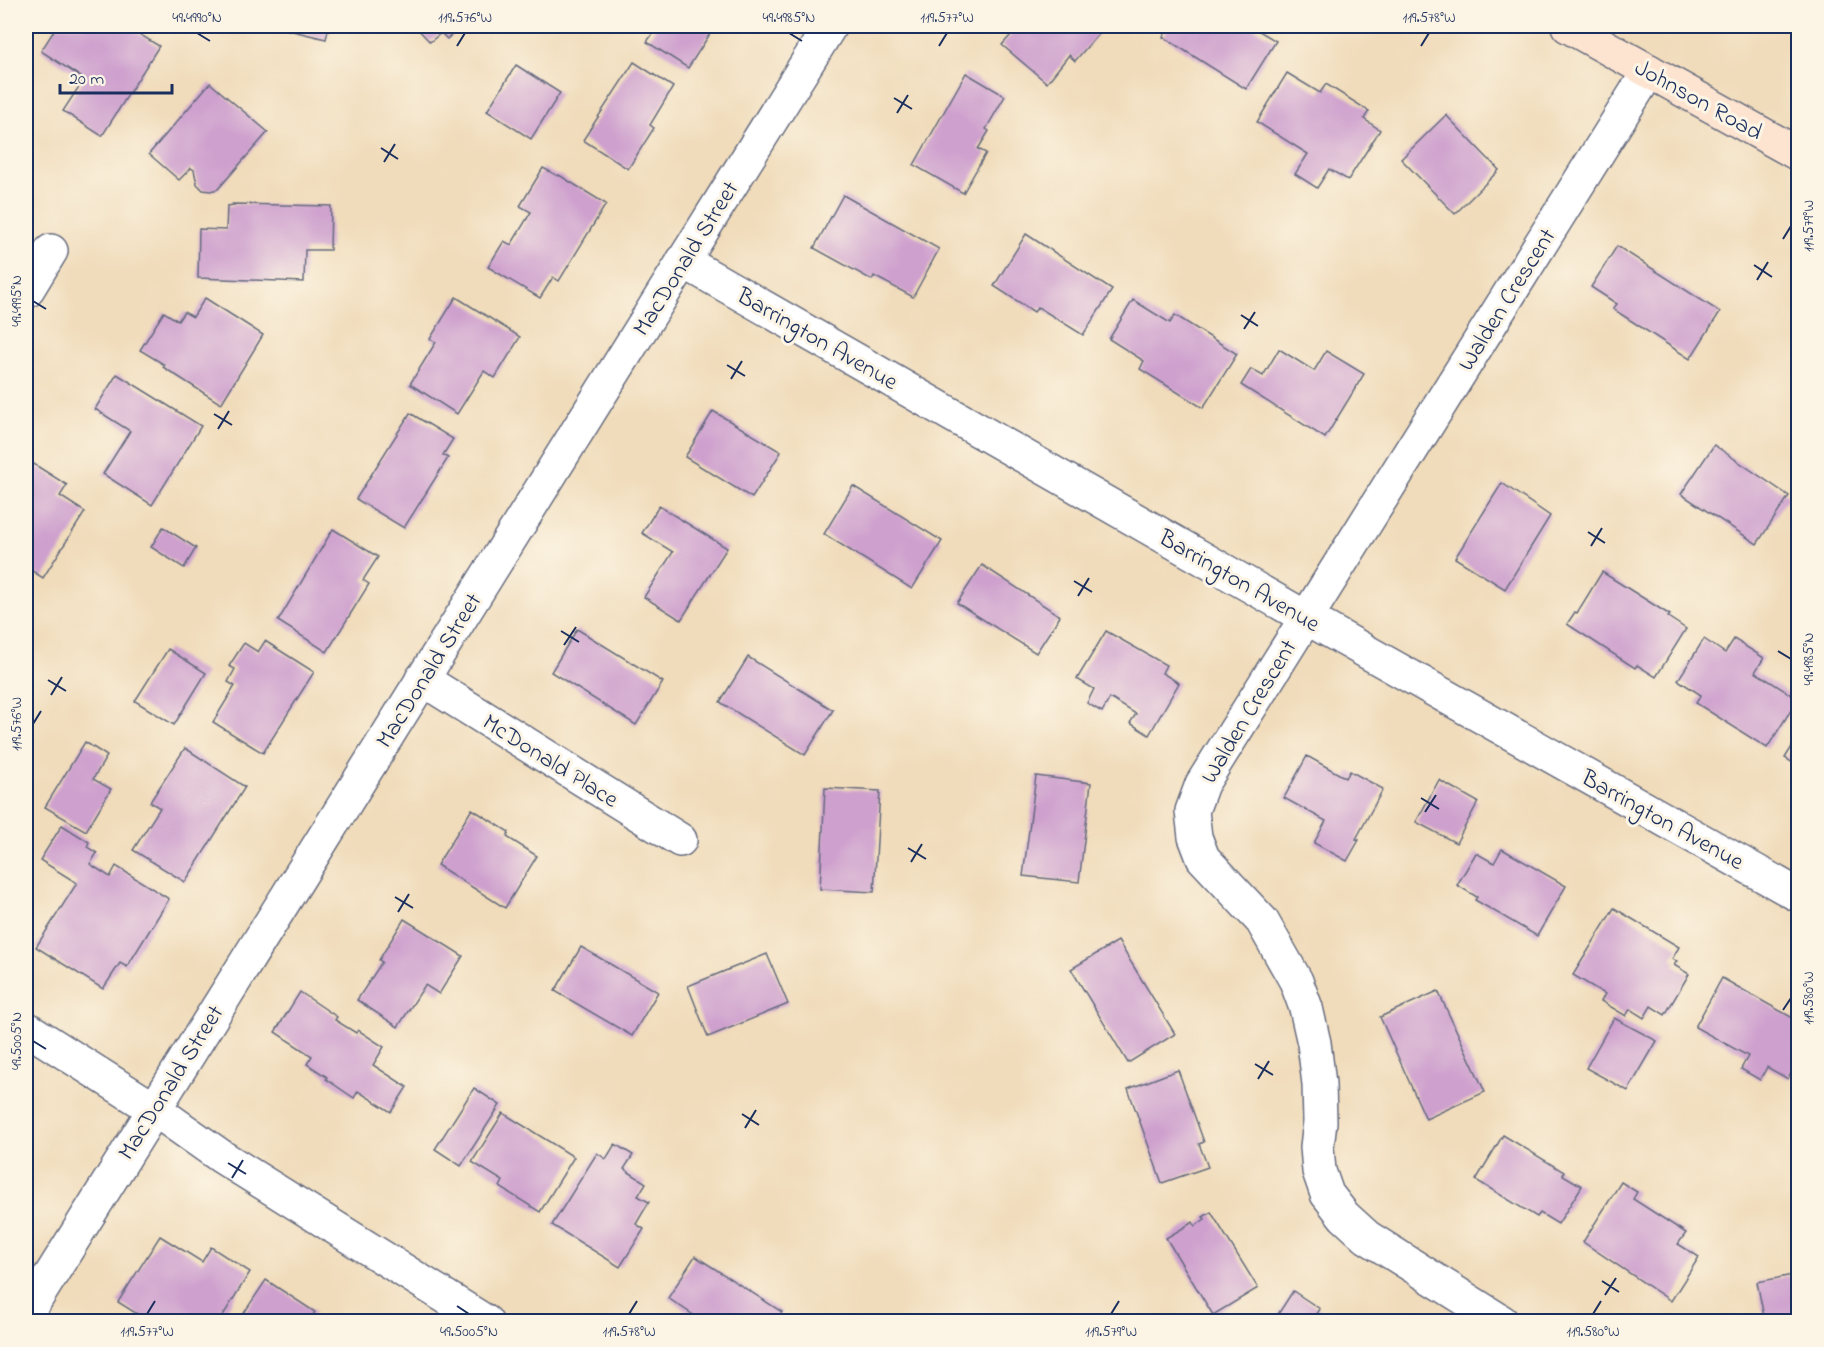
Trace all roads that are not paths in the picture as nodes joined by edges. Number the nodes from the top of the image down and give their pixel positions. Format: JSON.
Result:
{"nodes":[{"id":1,"x":830,"y":26,"type":"edge"},
{"id":2,"x":1568,"y":26,"type":"edge"},
{"id":3,"x":1649,"y":71,"type":"junction"},
{"id":4,"x":1798,"y":154,"type":"edge"},
{"id":5,"x":51,"y":251,"type":"dead end"},
{"id":6,"x":683,"y":261,"type":"junction"},
{"id":7,"x":26,"y":292,"type":"edge"},
{"id":8,"x":1305,"y":617,"type":"junction"},
{"id":9,"x":422,"y":679,"type":"junction"},
{"id":10,"x":680,"y":840,"type":"dead end"},
{"id":11,"x":1798,"y":895,"type":"edge"},
{"id":12,"x":26,"y":1028,"type":"edge"},
{"id":13,"x":154,"y":1109,"type":"junction"},
{"id":14,"x":26,"y":1315,"type":"edge"},
{"id":15,"x":486,"y":1322,"type":"edge"},
{"id":16,"x":1502,"y":1322,"type":"edge"}],
"edges":[{"from":1,"to":6,"type":"street","name":"MacDonald Street"},
{"from":2,"to":3,"type":"main road","name":"Johnson Road"},
{"from":3,"to":4,"type":"main road","name":"Johnson Road"},
{"from":3,"to":8,"type":"street","name":"Walden Crescent"},
{"from":5,"to":7,"type":"street"},
{"from":6,"to":8,"type":"street","name":"Barrington Avenue"},
{"from":6,"to":9,"type":"street","name":"MacDonald Street"},
{"from":8,"to":11,"type":"street","name":"Barrington Avenue"},
{"from":8,"to":16,"type":"street","name":"Walden Crescent"},
{"from":9,"to":10,"type":"street","name":"McDonald Place"},
{"from":9,"to":13,"type":"street","name":"MacDonald Street"},
{"from":12,"to":13,"type":"street"},
{"from":13,"to":14,"type":"street","name":"MacDonald Street"},
{"from":13,"to":15,"type":"street"}]}
